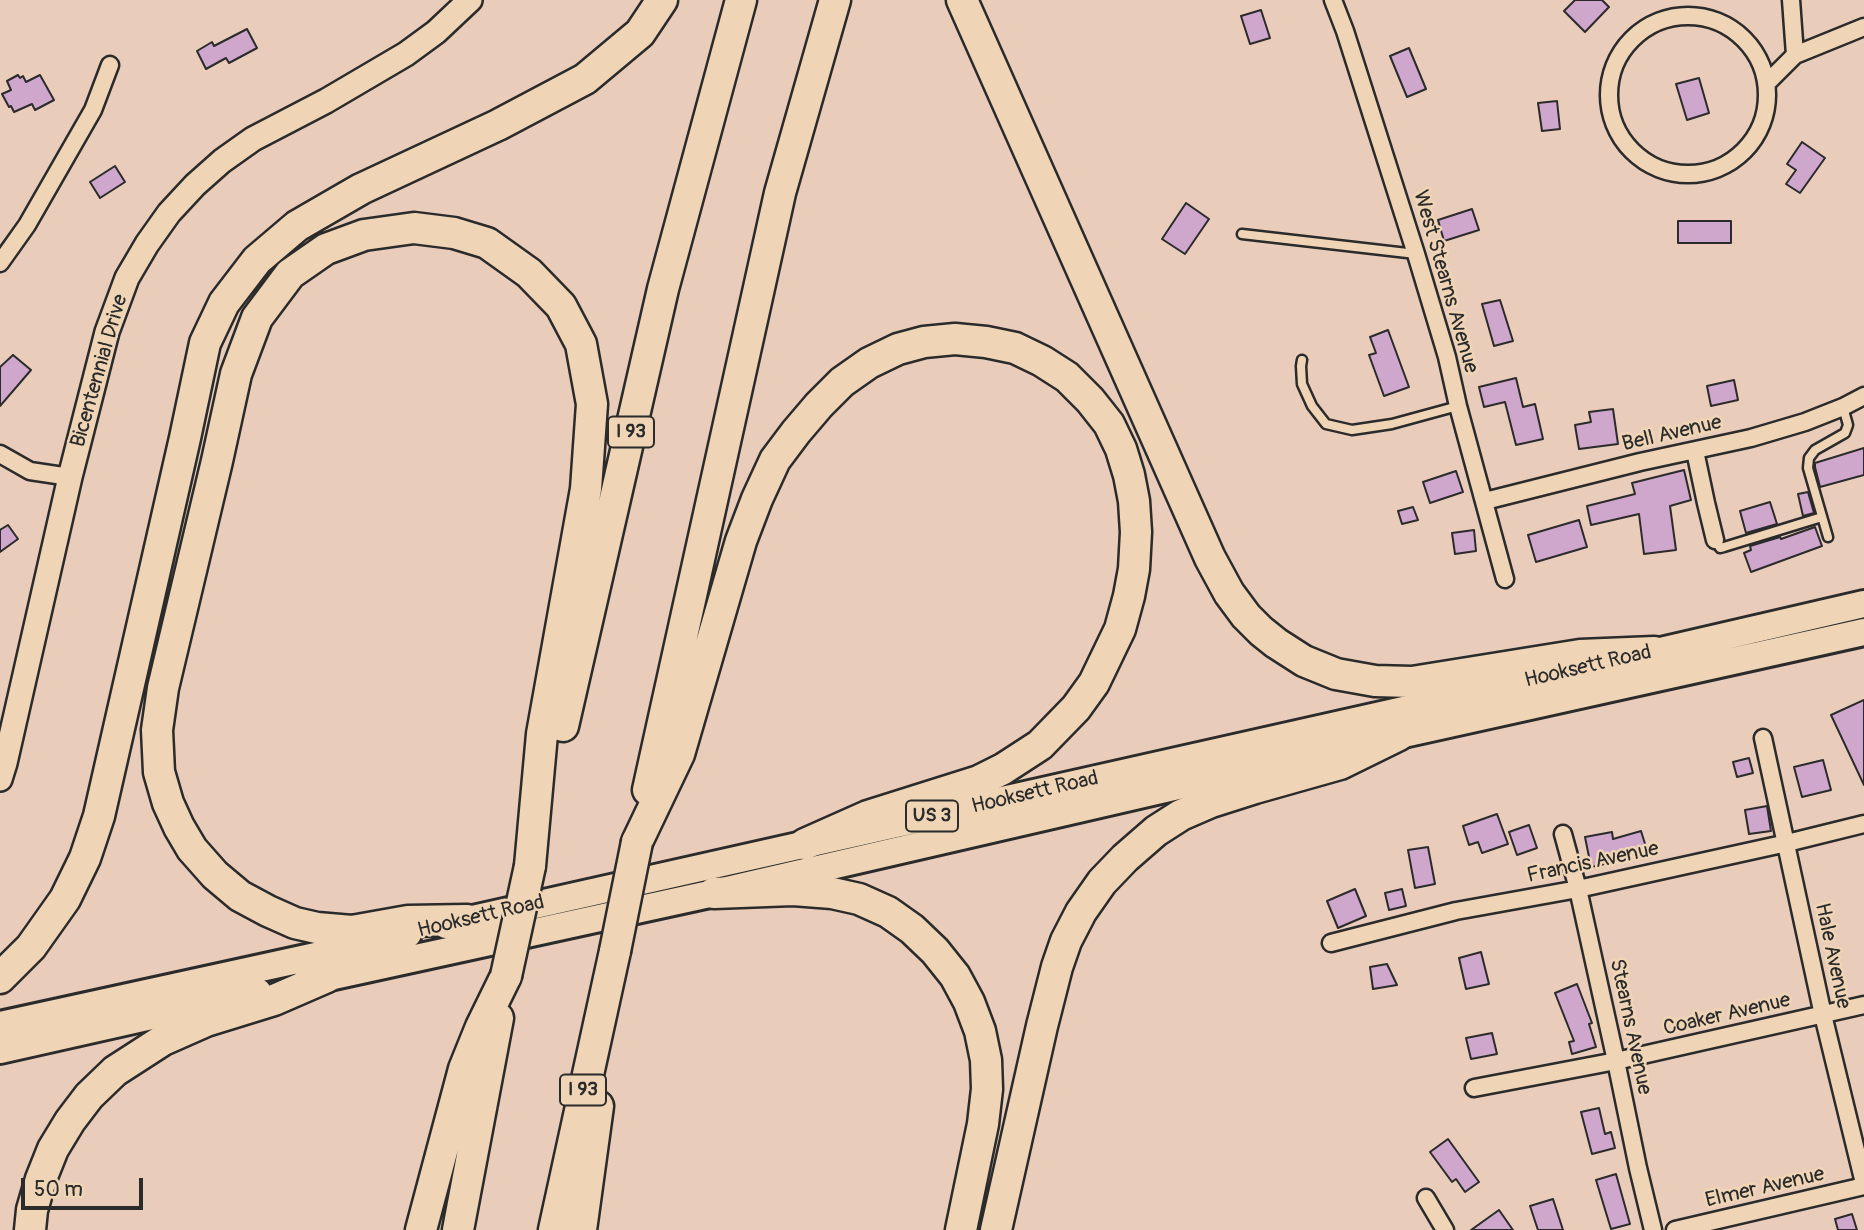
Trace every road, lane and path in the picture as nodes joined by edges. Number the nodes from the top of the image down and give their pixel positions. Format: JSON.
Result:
{"nodes":[{"id":1,"x":470,"y":0,"type":"edge"},
{"id":2,"x":662,"y":0,"type":"edge"},
{"id":3,"x":741,"y":0,"type":"edge"},
{"id":4,"x":835,"y":0,"type":"edge"},
{"id":5,"x":962,"y":0,"type":"edge"},
{"id":6,"x":1333,"y":0,"type":"edge"},
{"id":7,"x":1791,"y":0,"type":"edge"},
{"id":8,"x":1864,"y":27,"type":"edge"},
{"id":9,"x":1795,"y":55,"type":"junction"},
{"id":10,"x":110,"y":65,"type":"dead end"},
{"id":11,"x":1767,"y":83,"type":"junction"},
{"id":12,"x":1241,"y":234,"type":"dead end"},
{"id":13,"x":1416,"y":254,"type":"junction"},
{"id":14,"x":0,"y":263,"type":"edge"},
{"id":15,"x":1302,"y":360,"type":"dead end"},
{"id":16,"x":1864,"y":396,"type":"edge"},
{"id":17,"x":1458,"y":406,"type":"junction"},
{"id":18,"x":1843,"y":407,"type":"junction"},
{"id":19,"x":1695,"y":451,"type":"junction"},
{"id":20,"x":0,"y":454,"type":"edge"},
{"id":21,"x":70,"y":477,"type":"junction"},
{"id":22,"x":1485,"y":501,"type":"junction"},
{"id":23,"x":1822,"y":517,"type":"junction"},
{"id":24,"x":1828,"y":537,"type":"dead end"},
{"id":25,"x":1715,"y":540,"type":"joint"},
{"id":26,"x":1505,"y":579,"type":"dead end"},
{"id":27,"x":1864,"y":604,"type":"edge"},
{"id":28,"x":1864,"y":632,"type":"edge"},
{"id":29,"x":1654,"y":652,"type":"junction"},
{"id":30,"x":1399,"y":735,"type":"junction"},
{"id":31,"x":1763,"y":738,"type":"dead end"},
{"id":32,"x":0,"y":779,"type":"edge"},
{"id":33,"x":1864,"y":824,"type":"edge"},
{"id":34,"x":1563,"y":834,"type":"dead end"},
{"id":35,"x":637,"y":842,"type":"junction"},
{"id":36,"x":1787,"y":843,"type":"junction"},
{"id":37,"x":804,"y":844,"type":"junction"},
{"id":38,"x":530,"y":866,"type":"junction"},
{"id":39,"x":1578,"y":889,"type":"junction"},
{"id":40,"x":714,"y":893,"type":"junction"},
{"id":41,"x":467,"y":920,"type":"junction"},
{"id":42,"x":1331,"y":943,"type":"dead end"},
{"id":43,"x":506,"y":976,"type":"junction"},
{"id":44,"x":327,"y":977,"type":"junction"},
{"id":45,"x":0,"y":978,"type":"edge"},
{"id":46,"x":1864,"y":1005,"type":"edge"},
{"id":47,"x":1823,"y":1015,"type":"junction"},
{"id":48,"x":600,"y":1016,"type":"junction"},
{"id":49,"x":0,"y":1025,"type":"edge"},
{"id":50,"x":0,"y":1051,"type":"edge"},
{"id":51,"x":1616,"y":1061,"type":"junction"},
{"id":52,"x":1474,"y":1088,"type":"dead end"},
{"id":53,"x":1864,"y":1185,"type":"edge"},
{"id":54,"x":1426,"y":1198,"type":"dead end"},
{"id":55,"x":30,"y":1230,"type":"edge"},
{"id":56,"x":421,"y":1230,"type":"edge"},
{"id":57,"x":458,"y":1230,"type":"edge"},
{"id":58,"x":554,"y":1230,"type":"edge"},
{"id":59,"x":581,"y":1230,"type":"edge"},
{"id":60,"x":961,"y":1230,"type":"edge"},
{"id":61,"x":996,"y":1230,"type":"edge"},
{"id":62,"x":1446,"y":1230,"type":"edge"},
{"id":63,"x":1653,"y":1230,"type":"edge"},
{"id":64,"x":1675,"y":1230,"type":"edge"}],
"edges":[{"from":1,"to":21,"type":"street","name":"Bicentennial Drive"},
{"from":2,"to":45,"type":"highway"},
{"from":3,"to":38,"type":"highway","number":"I 93"},
{"from":4,"to":35,"type":"highway","number":"I 93"},
{"from":5,"to":29,"type":"highway"},
{"from":6,"to":13,"type":"street","name":"West Stearns Avenue"},
{"from":7,"to":9,"type":"street"},
{"from":8,"to":9,"type":"street"},
{"from":9,"to":11,"type":"street"},
{"from":10,"to":14,"type":"street"},
{"from":11,"to":11,"type":"street"},
{"from":12,"to":13,"type":"lane"},
{"from":13,"to":17,"type":"street","name":"West Stearns Avenue"},
{"from":15,"to":17,"type":"lane"},
{"from":16,"to":18,"type":"street","name":"Bell Avenue"},
{"from":17,"to":22,"type":"street","name":"West Stearns Avenue"},
{"from":18,"to":19,"type":"street","name":"Bell Avenue"},
{"from":18,"to":23,"type":"lane"},
{"from":19,"to":22,"type":"street","name":"Bell Avenue"},
{"from":19,"to":25,"type":"street"},
{"from":20,"to":21,"type":"street"},
{"from":21,"to":32,"type":"street","name":"Bicentennial Drive"},
{"from":22,"to":26,"type":"street","name":"West Stearns Avenue"},
{"from":23,"to":24,"type":"lane"},
{"from":23,"to":25,"type":"lane"},
{"from":27,"to":29,"type":"main road","name":"Hooksett Road","number":"US 3"},
{"from":28,"to":30,"type":"main road","name":"Hooksett Road","number":"US 3"},
{"from":29,"to":37,"type":"main road","name":"Hooksett Road","number":"US 3"},
{"from":30,"to":40,"type":"main road","name":"Hooksett Road","number":"US 3"},
{"from":30,"to":61,"type":"highway"},
{"from":31,"to":36,"type":"street","name":"Hale Avenue"},
{"from":33,"to":36,"type":"street","name":"Francis Avenue"},
{"from":34,"to":39,"type":"street","name":"Stearns Avenue"},
{"from":35,"to":37,"type":"highway"},
{"from":35,"to":48,"type":"highway","number":"I 93","bridge":true},
{"from":36,"to":39,"type":"street","name":"Francis Avenue"},
{"from":36,"to":47,"type":"street","name":"Hale Avenue"},
{"from":37,"to":41,"type":"main road","name":"Hooksett Road","number":"US 3"},
{"from":38,"to":41,"type":"highway"},
{"from":38,"to":43,"type":"highway","number":"I 93","bridge":true},
{"from":39,"to":42,"type":"street","name":"Francis Avenue"},
{"from":39,"to":51,"type":"street","name":"Stearns Avenue"},
{"from":40,"to":44,"type":"main road","name":"Hooksett Road","number":"US 3"},
{"from":40,"to":60,"type":"highway"},
{"from":41,"to":49,"type":"main road","name":"Hooksett Road","number":"US 3"},
{"from":43,"to":56,"type":"highway"},
{"from":43,"to":57,"type":"highway","number":"I 93"},
{"from":44,"to":50,"type":"main road","name":"Hooksett Road","number":"US 3"},
{"from":44,"to":55,"type":"highway"},
{"from":46,"to":47,"type":"street","name":"Coaker Avenue"},
{"from":47,"to":51,"type":"street","name":"Coaker Avenue"},
{"from":47,"to":53,"type":"street","name":"Hale Avenue"},
{"from":48,"to":58,"type":"highway","number":"I 93"},
{"from":48,"to":59,"type":"highway"},
{"from":51,"to":52,"type":"street","name":"Coaker Avenue"},
{"from":51,"to":63,"type":"street","name":"Stearns Avenue"},
{"from":53,"to":64,"type":"street","name":"Elmer Avenue"},
{"from":54,"to":62,"type":"street"}]}
